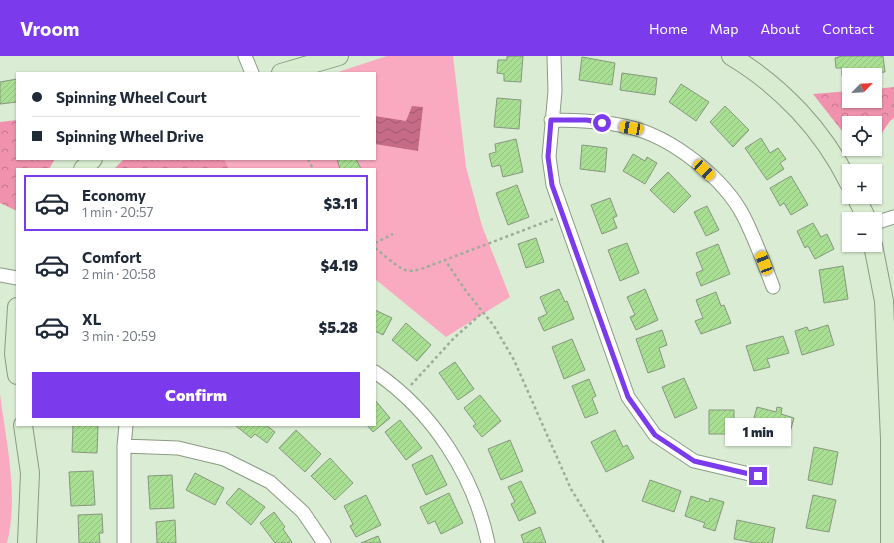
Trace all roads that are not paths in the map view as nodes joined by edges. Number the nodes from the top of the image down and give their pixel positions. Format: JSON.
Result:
{"nodes":[{"id":1,"x":245,"y":56,"type":"edge"},
{"id":2,"x":339,"y":56,"type":"edge"},
{"id":3,"x":554,"y":56,"type":"edge"},
{"id":4,"x":731,"y":56,"type":"edge"},
{"id":5,"x":252,"y":72,"type":"edge"},
{"id":6,"x":284,"y":72,"type":"edge"},
{"id":7,"x":551,"y":120,"type":"junction"},
{"id":8,"x":92,"y":160,"type":"edge"},
{"id":9,"x":84,"y":168,"type":"edge"},
{"id":10,"x":842,"y":168,"type":"edge"},
{"id":11,"x":894,"y":217,"type":"edge"},
{"id":12,"x":882,"y":221,"type":"edge"},
{"id":13,"x":874,"y":252,"type":"edge"},
{"id":14,"x":0,"y":274,"type":"edge"},
{"id":15,"x":16,"y":278,"type":"edge"},
{"id":16,"x":773,"y":287,"type":"dead end"},
{"id":17,"x":16,"y":323,"type":"edge"},
{"id":18,"x":16,"y":368,"type":"edge"},
{"id":19,"x":376,"y":373,"type":"edge"},
{"id":20,"x":23,"y":426,"type":"edge"},
{"id":21,"x":126,"y":426,"type":"edge"},
{"id":22,"x":892,"y":439,"type":"edge"},
{"id":23,"x":124,"y":446,"type":"junction"},
{"id":24,"x":758,"y":476,"type":"dead end"},
{"id":25,"x":28,"y":543,"type":"edge"},
{"id":26,"x":124,"y":543,"type":"edge"},
{"id":27,"x":324,"y":543,"type":"edge"},
{"id":28,"x":488,"y":543,"type":"edge"},
{"id":29,"x":890,"y":543,"type":"edge"}],
"edges":[{"from":1,"to":5,"type":"street"},
{"from":2,"to":6,"type":"street"},
{"from":3,"to":7,"type":"street"},
{"from":4,"to":10,"type":"street"},
{"from":7,"to":16,"type":"street"},
{"from":7,"to":24,"type":"street"},
{"from":8,"to":9,"type":"street"},
{"from":11,"to":12,"type":"street"},
{"from":13,"to":22,"type":"street"},
{"from":14,"to":15,"type":"street"},
{"from":17,"to":18,"type":"street"},
{"from":19,"to":28,"type":"street"},
{"from":20,"to":25,"type":"street"},
{"from":21,"to":23,"type":"street"},
{"from":22,"to":29,"type":"street"},
{"from":23,"to":26,"type":"street"},
{"from":23,"to":27,"type":"street"}]}
